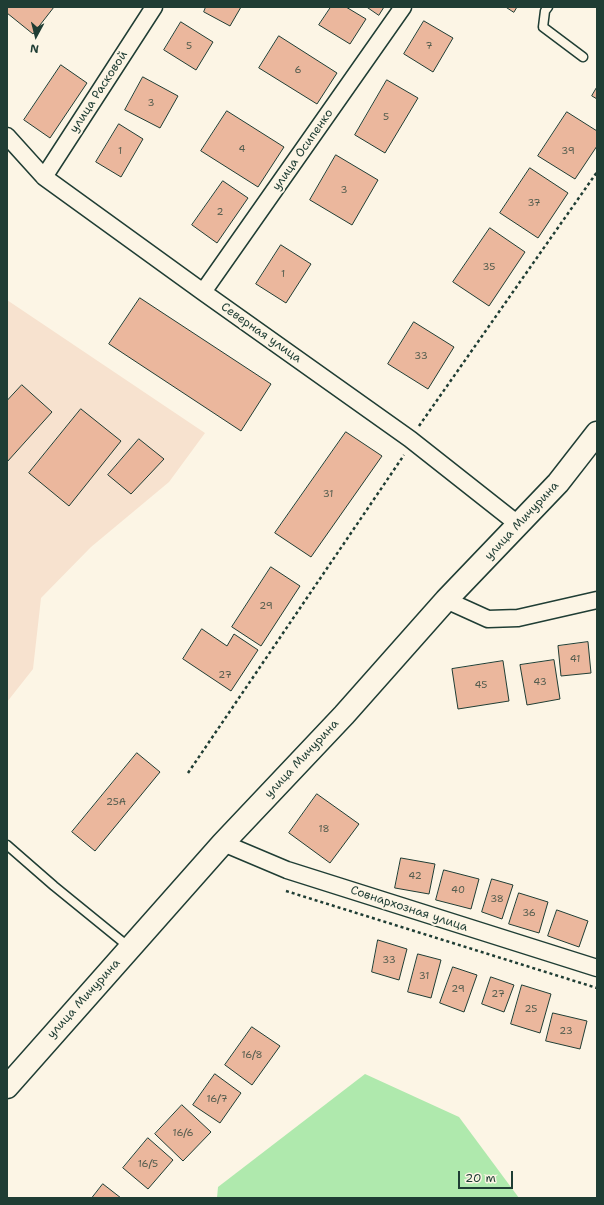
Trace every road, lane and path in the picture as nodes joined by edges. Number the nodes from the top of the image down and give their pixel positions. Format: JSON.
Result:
{"nodes":[{"id":1,"x":154,"y":7,"type":"edge"},
{"id":2,"x":403,"y":7,"type":"edge"},
{"id":3,"x":548,"y":7,"type":"edge"},
{"id":4,"x":583,"y":57,"type":"dead end"},
{"id":5,"x":7,"y":136,"type":"edge"},
{"id":6,"x":597,"y":172,"type":"edge"},
{"id":7,"x":44,"y":177,"type":"junction"},
{"id":8,"x":204,"y":292,"type":"junction"},
{"id":9,"x":597,"y":433,"type":"edge"},
{"id":10,"x":410,"y":439,"type":"junction"},
{"id":11,"x":519,"y":525,"type":"junction"},
{"id":12,"x":446,"y":600,"type":"junction"},
{"id":13,"x":597,"y":600,"type":"edge"},
{"id":14,"x":188,"y":773,"type":"dead end"},
{"id":15,"x":223,"y":843,"type":"junction"},
{"id":16,"x":7,"y":845,"type":"edge"},
{"id":17,"x":286,"y":891,"type":"dead end"},
{"id":18,"x":130,"y":948,"type":"junction"},
{"id":19,"x":597,"y":968,"type":"edge"},
{"id":20,"x":597,"y":988,"type":"edge"},
{"id":21,"x":7,"y":1086,"type":"edge"}],
"edges":[{"from":1,"to":7,"type":"street","name":"улица Расковой"},
{"from":2,"to":8,"type":"street","name":"улица Осипенко"},
{"from":3,"to":4,"type":"lane"},
{"from":5,"to":7,"type":"street","name":"Северная улица"},
{"from":6,"to":10,"type":"path"},
{"from":7,"to":8,"type":"street","name":"Северная улица"},
{"from":8,"to":10,"type":"street","name":"Северная улица"},
{"from":9,"to":11,"type":"main road","name":"улица Мичурина"},
{"from":10,"to":11,"type":"street","name":"Северная улица"},
{"from":10,"to":14,"type":"path"},
{"from":11,"to":12,"type":"main road","name":"улица Мичурина"},
{"from":12,"to":13,"type":"street"},
{"from":12,"to":15,"type":"main road","name":"улица Мичурина"},
{"from":15,"to":18,"type":"main road","name":"улица Мичурина"},
{"from":15,"to":19,"type":"street","name":"Совнархозная улица"},
{"from":16,"to":18,"type":"lane"},
{"from":17,"to":20,"type":"path"},
{"from":18,"to":21,"type":"main road","name":"улица Мичурина"}]}
